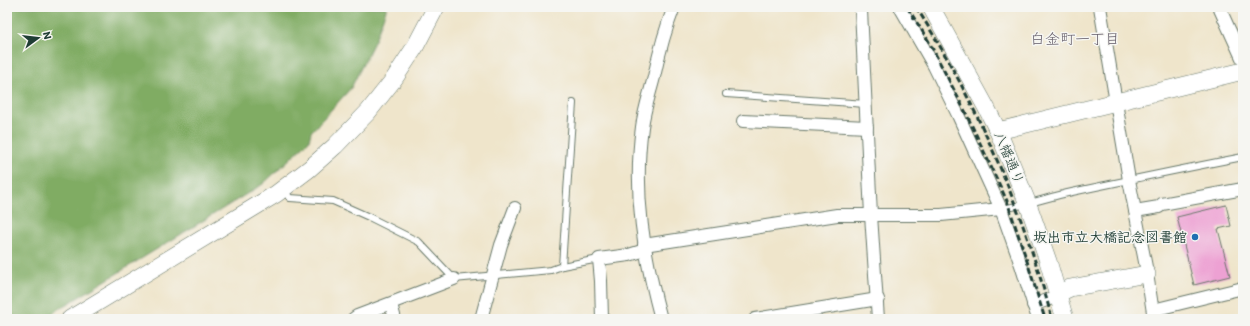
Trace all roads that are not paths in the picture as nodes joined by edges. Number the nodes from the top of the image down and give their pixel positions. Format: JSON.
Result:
{"nodes":[{"id":1,"x":436,"y":7,"type":"edge"},
{"id":2,"x":674,"y":7,"type":"edge"},
{"id":3,"x":859,"y":7,"type":"edge"},
{"id":4,"x":931,"y":7,"type":"edge"},
{"id":5,"x":1100,"y":7,"type":"edge"},
{"id":6,"x":1219,"y":7,"type":"edge"},
{"id":7,"x":902,"y":8,"type":"edge"},
{"id":8,"x":1243,"y":60,"type":"edge"},
{"id":9,"x":1243,"y":70,"type":"edge"},
{"id":10,"x":726,"y":94,"type":"dead end"},
{"id":11,"x":573,"y":103,"type":"dead end"},
{"id":12,"x":1116,"y":103,"type":"junction"},
{"id":13,"x":866,"y":104,"type":"junction"},
{"id":14,"x":743,"y":121,"type":"dead end"},
{"id":15,"x":867,"y":127,"type":"junction"},
{"id":16,"x":998,"y":131,"type":"junction"},
{"id":17,"x":1243,"y":157,"type":"edge"},
{"id":18,"x":1129,"y":180,"type":"junction"},
{"id":19,"x":282,"y":189,"type":"junction"},
{"id":20,"x":1243,"y":189,"type":"edge"},
{"id":21,"x":1028,"y":204,"type":"junction"},
{"id":22,"x":515,"y":208,"type":"dead end"},
{"id":23,"x":1001,"y":209,"type":"junction"},
{"id":24,"x":1135,"y":211,"type":"junction"},
{"id":25,"x":871,"y":216,"type":"junction"},
{"id":26,"x":645,"y":248,"type":"junction"},
{"id":27,"x":599,"y":259,"type":"junction"},
{"id":28,"x":562,"y":266,"type":"junction"},
{"id":29,"x":1147,"y":274,"type":"junction"},
{"id":30,"x":493,"y":276,"type":"junction"},
{"id":31,"x":454,"y":279,"type":"junction"},
{"id":32,"x":1243,"y":288,"type":"edge"},
{"id":33,"x":1059,"y":293,"type":"junction"},
{"id":34,"x":878,"y":299,"type":"junction"},
{"id":35,"x":390,"y":304,"type":"junction"},
{"id":36,"x":1034,"y":305,"type":"junction"},
{"id":37,"x":1154,"y":314,"type":"edge"},
{"id":38,"x":70,"y":319,"type":"edge"},
{"id":39,"x":353,"y":319,"type":"edge"},
{"id":40,"x":395,"y":319,"type":"edge"},
{"id":41,"x":481,"y":319,"type":"edge"},
{"id":42,"x":602,"y":319,"type":"edge"},
{"id":43,"x":661,"y":319,"type":"edge"},
{"id":44,"x":755,"y":319,"type":"edge"},
{"id":45,"x":878,"y":319,"type":"edge"},
{"id":46,"x":1038,"y":319,"type":"edge"},
{"id":47,"x":1065,"y":319,"type":"edge"}],
"edges":[{"from":1,"to":19,"type":"street"},
{"from":2,"to":26,"type":"street"},
{"from":3,"to":13,"type":"street"},
{"from":4,"to":16,"type":"street","name":"八幡通り"},
{"from":5,"to":12,"type":"street"},
{"from":6,"to":8,"type":"street"},
{"from":7,"to":23,"type":"street"},
{"from":9,"to":12,"type":"street"},
{"from":10,"to":13,"type":"lane"},
{"from":11,"to":28,"type":"lane"},
{"from":12,"to":16,"type":"street"},
{"from":12,"to":18,"type":"street"},
{"from":13,"to":15,"type":"street"},
{"from":14,"to":15,"type":"street"},
{"from":15,"to":25,"type":"street"},
{"from":16,"to":21,"type":"street","name":"八幡通り"},
{"from":17,"to":18,"type":"lane"},
{"from":18,"to":21,"type":"lane"},
{"from":18,"to":24,"type":"street"},
{"from":19,"to":31,"type":"lane"},
{"from":19,"to":38,"type":"street"},
{"from":20,"to":24,"type":"street"},
{"from":21,"to":23,"type":"lane"},
{"from":21,"to":33,"type":"street","name":"八幡通り"},
{"from":22,"to":30,"type":"street"},
{"from":23,"to":25,"type":"street"},
{"from":23,"to":36,"type":"street"},
{"from":24,"to":29,"type":"street"},
{"from":25,"to":26,"type":"street"},
{"from":25,"to":34,"type":"street"},
{"from":26,"to":27,"type":"street"},
{"from":26,"to":43,"type":"street"},
{"from":27,"to":28,"type":"lane"},
{"from":27,"to":42,"type":"street"},
{"from":28,"to":30,"type":"lane"},
{"from":29,"to":33,"type":"street"},
{"from":29,"to":37,"type":"street"},
{"from":30,"to":31,"type":"lane"},
{"from":30,"to":41,"type":"street"},
{"from":31,"to":35,"type":"street"},
{"from":32,"to":37,"type":"street"},
{"from":33,"to":36,"type":"street"},
{"from":33,"to":47,"type":"street","name":"八幡通り"},
{"from":34,"to":44,"type":"street"},
{"from":34,"to":45,"type":"street"},
{"from":35,"to":39,"type":"street"},
{"from":35,"to":40,"type":"street"},
{"from":36,"to":46,"type":"street"}]}
